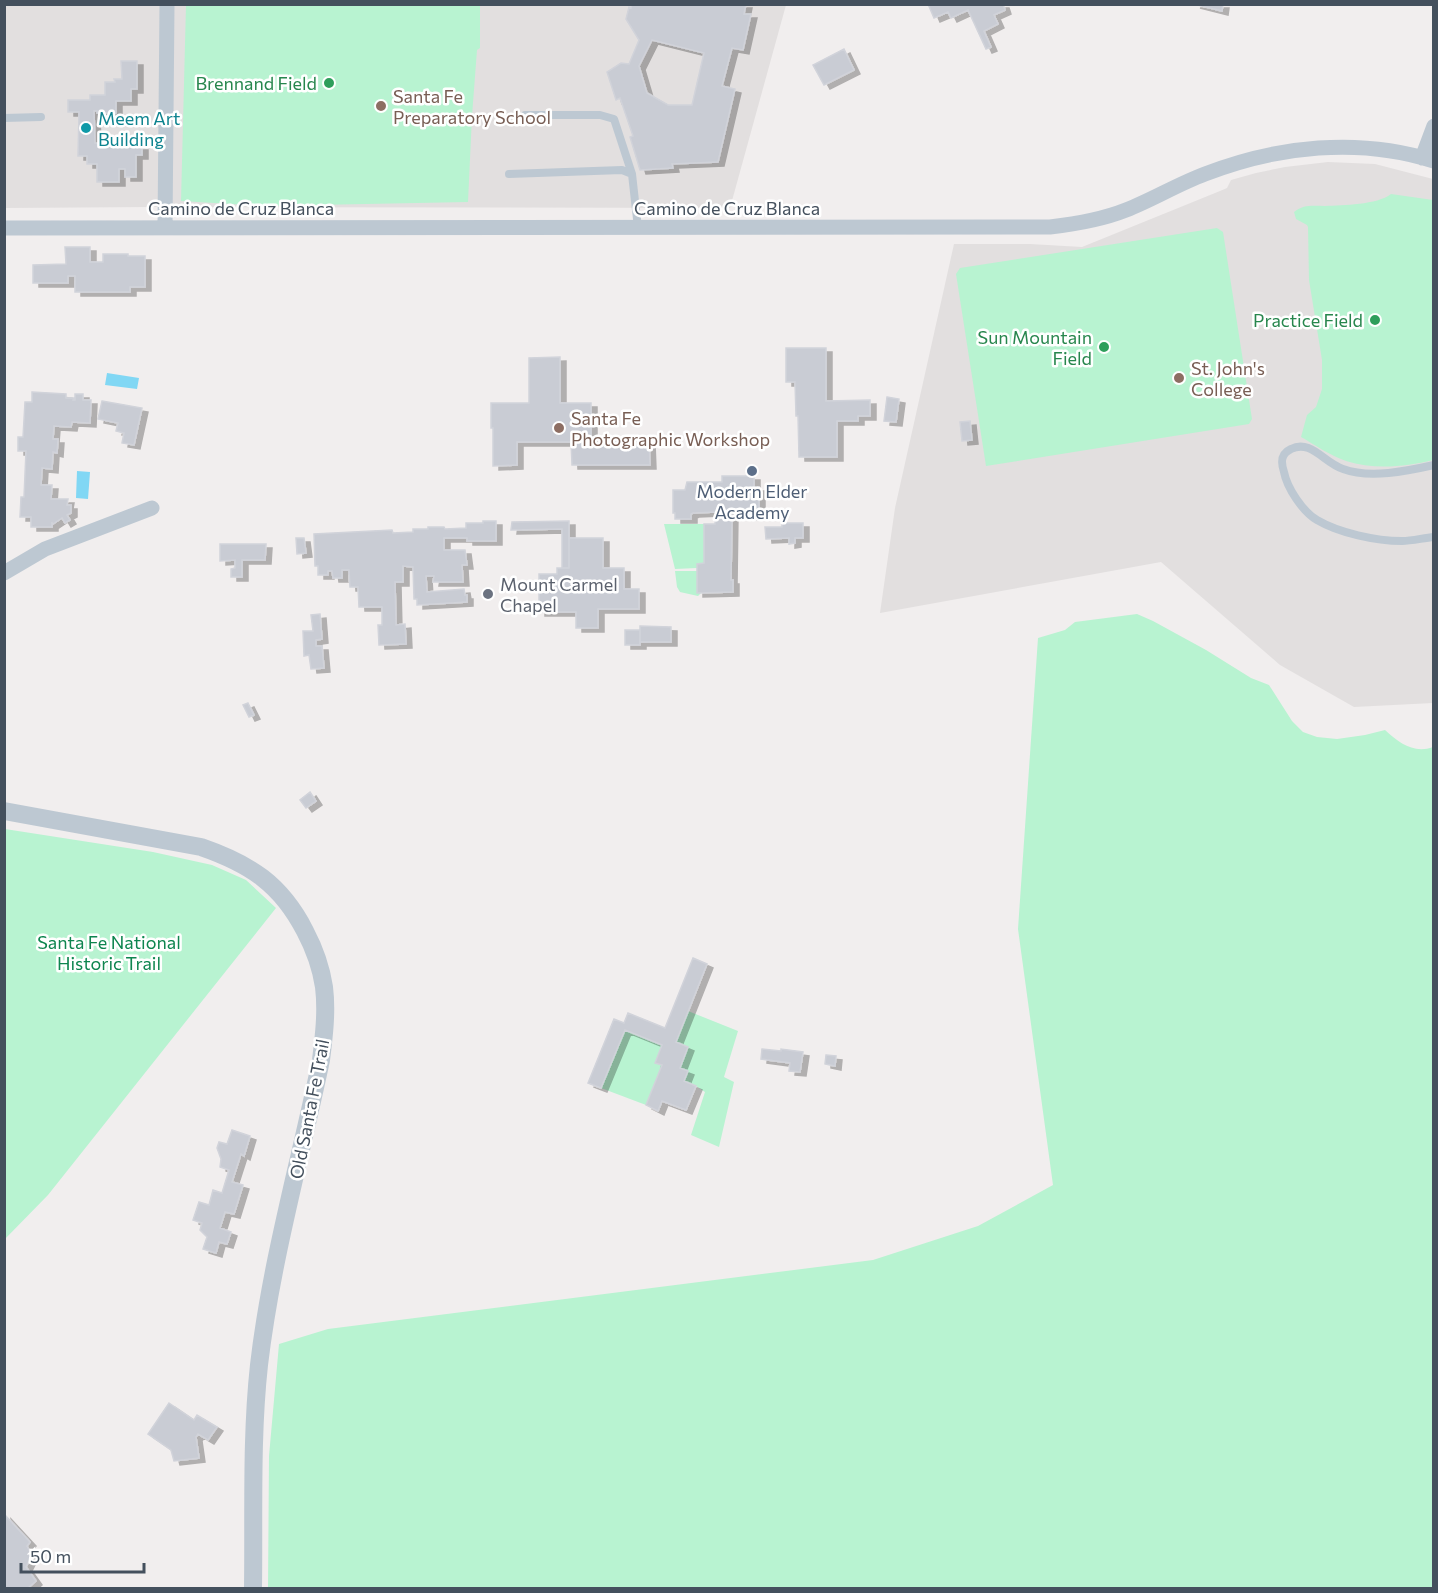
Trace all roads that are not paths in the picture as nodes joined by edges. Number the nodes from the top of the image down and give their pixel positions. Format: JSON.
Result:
{"nodes":[{"id":1,"x":167,"y":4,"type":"edge"},
{"id":2,"x":525,"y":115,"type":"dead end"},
{"id":3,"x":41,"y":117,"type":"dead end"},
{"id":4,"x":4,"y":118,"type":"edge"},
{"id":5,"x":1434,"y":126,"type":"edge"},
{"id":6,"x":1428,"y":159,"type":"edge"},
{"id":7,"x":510,"y":174,"type":"dead end"},
{"id":8,"x":632,"y":174,"type":"junction"},
{"id":9,"x":165,"y":227,"type":"junction"},
{"id":10,"x":4,"y":228,"type":"edge"},
{"id":11,"x":638,"y":228,"type":"junction"},
{"id":12,"x":1434,"y":465,"type":"edge"},
{"id":13,"x":152,"y":508,"type":"dead end"},
{"id":14,"x":1434,"y":537,"type":"edge"},
{"id":15,"x":4,"y":573,"type":"edge"},
{"id":16,"x":4,"y":811,"type":"edge"},
{"id":17,"x":253,"y":1588,"type":"edge"}],
"edges":[{"from":1,"to":9,"type":"street"},
{"from":2,"to":8,"type":"lane"},
{"from":3,"to":4,"type":"lane"},
{"from":5,"to":6,"type":"street"},
{"from":6,"to":11,"type":"street","name":"Camino de Cruz Blanca"},
{"from":7,"to":8,"type":"lane"},
{"from":8,"to":11,"type":"lane"},
{"from":9,"to":10,"type":"street","name":"Camino de Cruz Blanca"},
{"from":9,"to":11,"type":"street","name":"Camino de Cruz Blanca"},
{"from":12,"to":14,"type":"lane"},
{"from":13,"to":15,"type":"street"},
{"from":16,"to":17,"type":"street","name":"Old Santa Fe Trail"}]}
